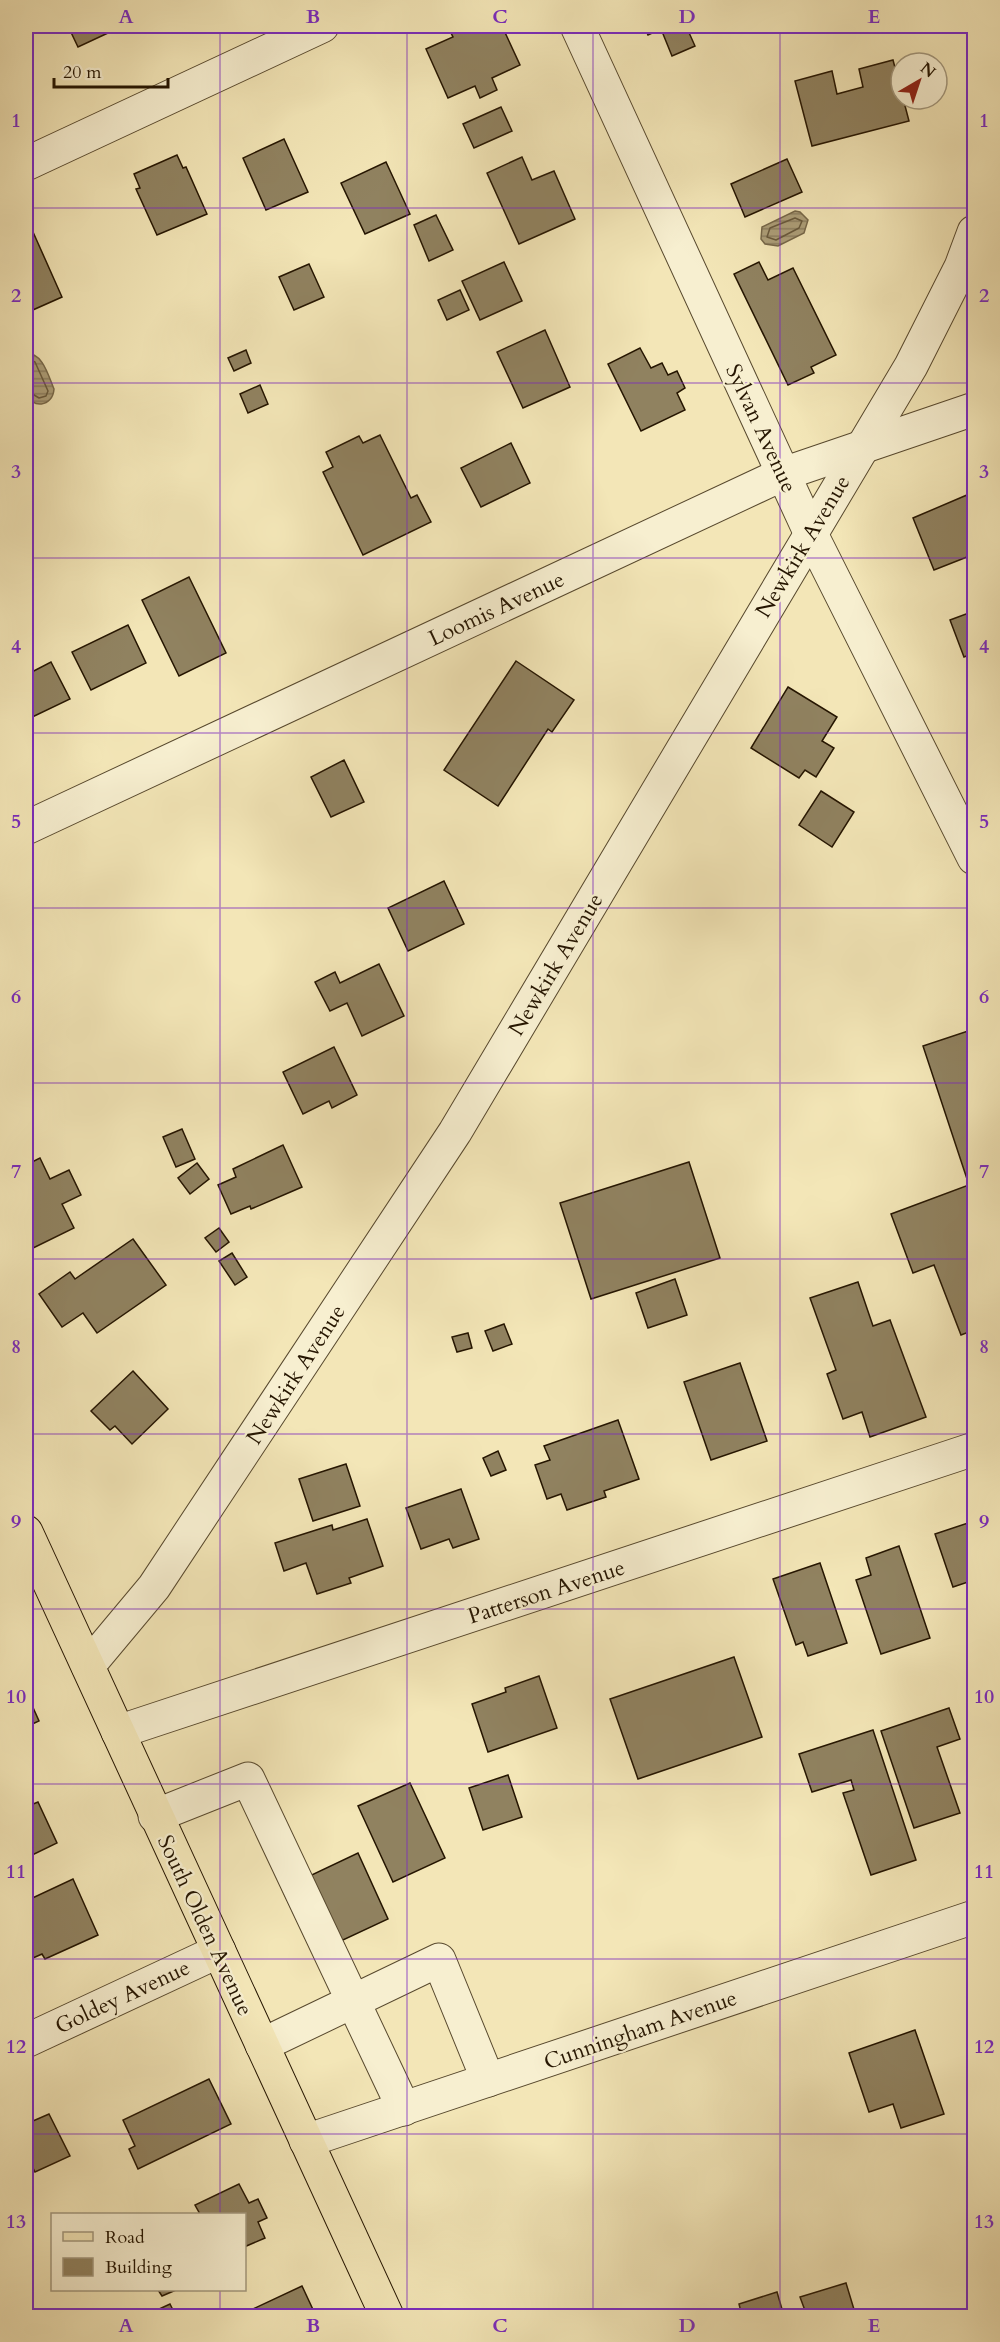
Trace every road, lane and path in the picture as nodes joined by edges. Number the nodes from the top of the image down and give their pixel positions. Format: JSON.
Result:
{"nodes":[{"id":1,"x":322,"y":26,"type":"edge"},
{"id":2,"x":577,"y":26,"type":"edge"},
{"id":3,"x":26,"y":164,"type":"edge"},
{"id":4,"x":975,"y":232,"type":"edge"},
{"id":5,"x":975,"y":409,"type":"edge"},
{"id":6,"x":860,"y":448,"type":"junction"},
{"id":7,"x":783,"y":474,"type":"junction"},
{"id":8,"x":810,"y":532,"type":"junction"},
{"id":9,"x":26,"y":828,"type":"edge"},
{"id":10,"x":975,"y":858,"type":"edge"},
{"id":11,"x":975,"y":1449,"type":"edge"},
{"id":12,"x":26,"y":1532,"type":"edge"},
{"id":13,"x":88,"y":1666,"type":"junction"},
{"id":14,"x":118,"y":1732,"type":"junction"},
{"id":15,"x":155,"y":1816,"type":"junction"},
{"id":16,"x":975,"y":1917,"type":"edge"},
{"id":17,"x":219,"y":1951,"type":"junction"},
{"id":18,"x":352,"y":2000,"type":"junction"},
{"id":19,"x":26,"y":2042,"type":"edge"},
{"id":20,"x":262,"y":2045,"type":"junction"},
{"id":21,"x":488,"y":2080,"type":"junction"},
{"id":22,"x":404,"y":2109,"type":"junction"},
{"id":23,"x":306,"y":2141,"type":"junction"},
{"id":24,"x":387,"y":2316,"type":"edge"}],
"edges":[{"from":1,"to":3,"type":"street"},
{"from":2,"to":7,"type":"street","name":"Sylvan Avenue"},
{"from":4,"to":6,"type":"street","name":"Newkirk Avenue"},
{"from":5,"to":6,"type":"street","name":"Loomis Avenue"},
{"from":6,"to":7,"type":"street","name":"Loomis Avenue"},
{"from":6,"to":8,"type":"street","name":"Newkirk Avenue"},
{"from":7,"to":8,"type":"street","name":"Sylvan Avenue"},
{"from":7,"to":9,"type":"street","name":"Loomis Avenue"},
{"from":8,"to":10,"type":"street","name":"Sylvan Avenue"},
{"from":8,"to":13,"type":"street","name":"Newkirk Avenue"},
{"from":11,"to":14,"type":"street","name":"Patterson Avenue"},
{"from":12,"to":13,"type":"main road","name":"South Olden Avenue"},
{"from":13,"to":14,"type":"main road","name":"South Olden Avenue"},
{"from":14,"to":15,"type":"main road","name":"South Olden Avenue"},
{"from":15,"to":17,"type":"main road","name":"South Olden Avenue"},
{"from":15,"to":18,"type":"street"},
{"from":16,"to":21,"type":"street","name":"Cunningham Avenue"},
{"from":17,"to":19,"type":"street","name":"Goldey Avenue"},
{"from":17,"to":20,"type":"main road","name":"South Olden Avenue"},
{"from":18,"to":20,"type":"street"},
{"from":18,"to":21,"type":"street"},
{"from":18,"to":22,"type":"street"},
{"from":20,"to":23,"type":"main road","name":"South Olden Avenue"},
{"from":21,"to":22,"type":"street","name":"Cunningham Avenue"},
{"from":22,"to":23,"type":"street","name":"Cunningham Avenue"},
{"from":23,"to":24,"type":"main road","name":"South Olden Avenue"}]}
